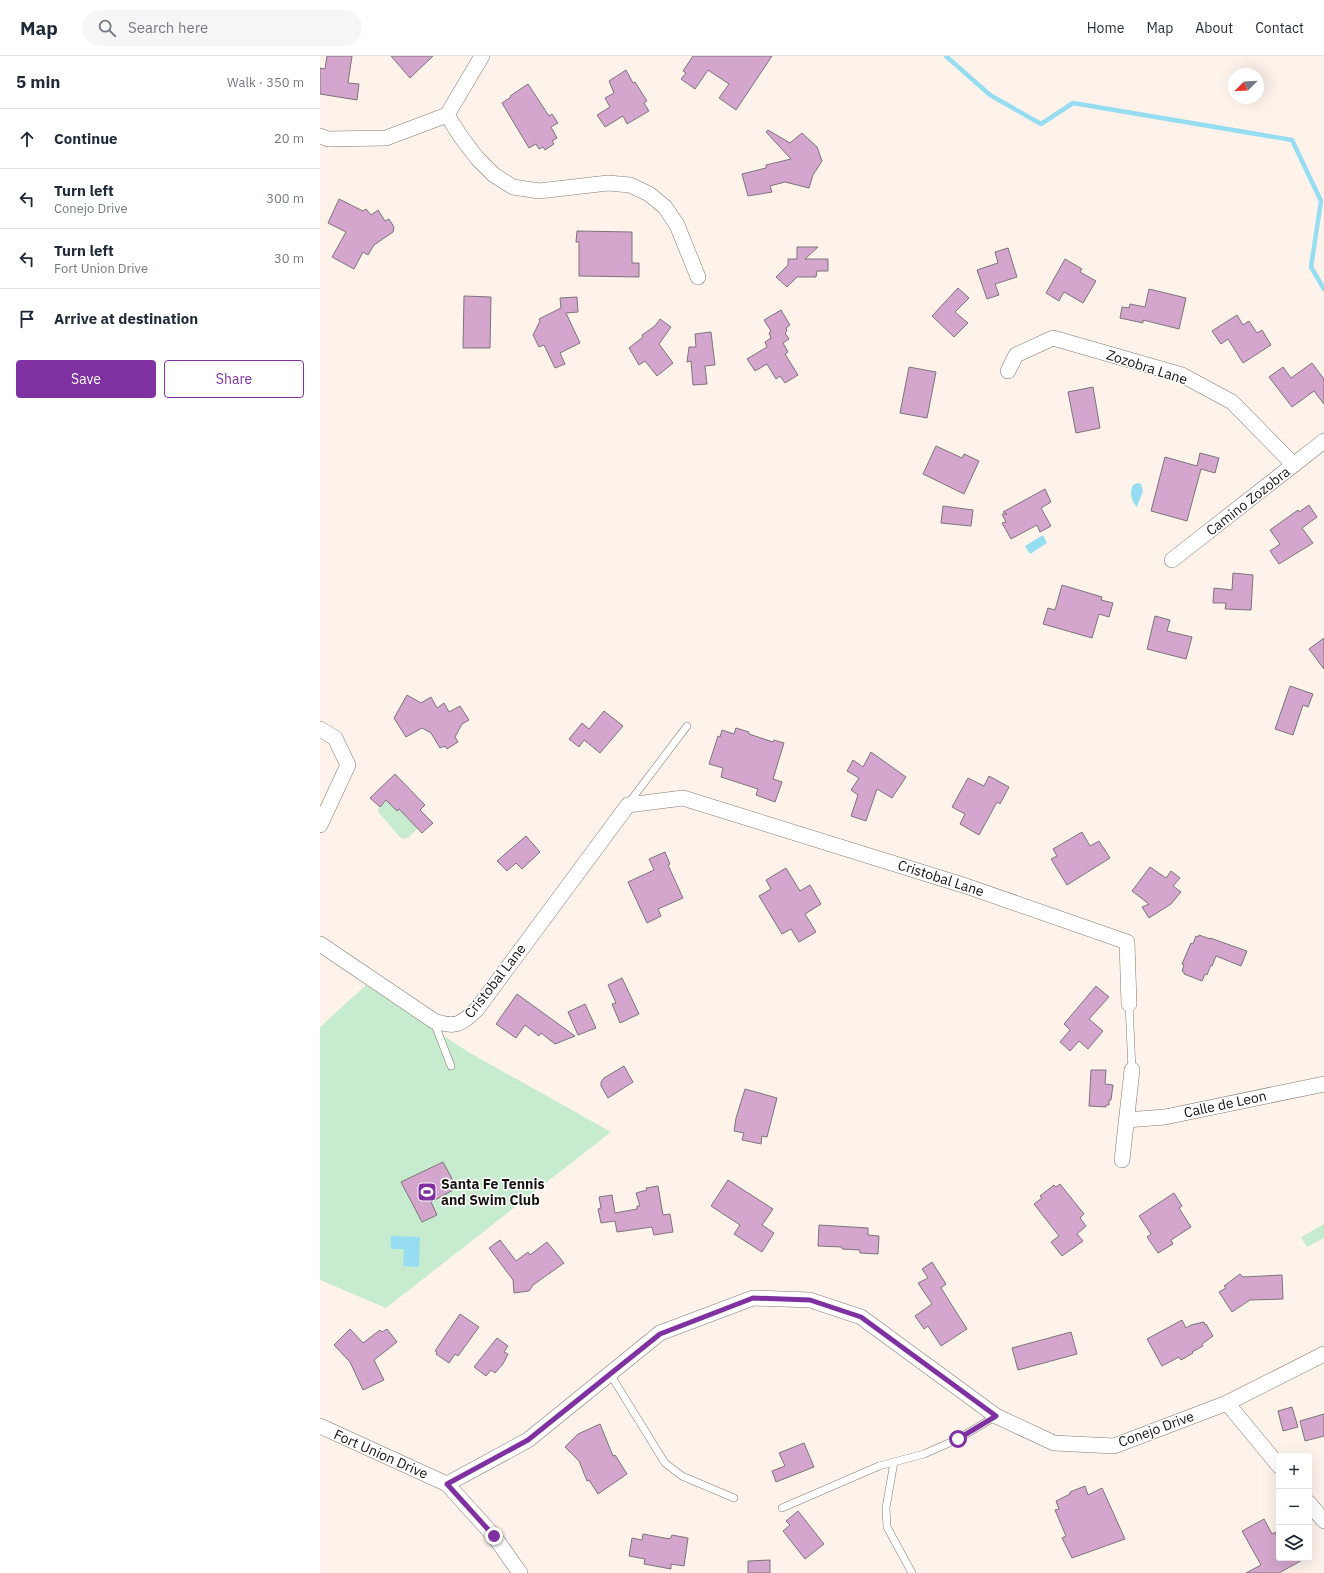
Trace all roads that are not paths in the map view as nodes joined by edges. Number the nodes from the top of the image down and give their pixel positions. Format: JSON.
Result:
{"nodes":[{"id":1,"x":482,"y":56,"type":"edge"},
{"id":2,"x":447,"y":115,"type":"junction"},
{"id":3,"x":320,"y":136,"type":"edge"},
{"id":4,"x":698,"y":277,"type":"dead end"},
{"id":5,"x":1008,"y":371,"type":"dead end"},
{"id":6,"x":1324,"y":441,"type":"edge"},
{"id":7,"x":1294,"y":465,"type":"junction"},
{"id":8,"x":1172,"y":560,"type":"dead end"},
{"id":9,"x":688,"y":726,"type":"dead end"},
{"id":10,"x":320,"y":730,"type":"edge"},
{"id":11,"x":628,"y":805,"type":"junction"},
{"id":12,"x":320,"y":825,"type":"edge"},
{"id":13,"x":320,"y":944,"type":"edge"},
{"id":14,"x":1130,"y":1004,"type":"joint"},
{"id":15,"x":434,"y":1021,"type":"junction"},
{"id":16,"x":451,"y":1066,"type":"dead end"},
{"id":17,"x":1132,"y":1070,"type":"joint"},
{"id":18,"x":1324,"y":1084,"type":"edge"},
{"id":19,"x":1126,"y":1120,"type":"junction"},
{"id":20,"x":1122,"y":1160,"type":"dead end"},
{"id":21,"x":1324,"y":1354,"type":"edge"},
{"id":22,"x":610,"y":1374,"type":"junction"},
{"id":23,"x":1227,"y":1403,"type":"junction"},
{"id":24,"x":996,"y":1416,"type":"junction"},
{"id":25,"x":320,"y":1426,"type":"edge"},
{"id":26,"x":894,"y":1462,"type":"junction"},
{"id":27,"x":1276,"y":1462,"type":"edge"},
{"id":28,"x":447,"y":1484,"type":"junction"},
{"id":29,"x":734,"y":1498,"type":"dead end"},
{"id":30,"x":1312,"y":1507,"type":"edge"},
{"id":31,"x":782,"y":1508,"type":"dead end"},
{"id":32,"x":1324,"y":1521,"type":"edge"},
{"id":33,"x":520,"y":1573,"type":"edge"},
{"id":34,"x":912,"y":1573,"type":"edge"}],
"edges":[{"from":1,"to":2,"type":"street"},
{"from":2,"to":3,"type":"street"},
{"from":2,"to":4,"type":"street"},
{"from":5,"to":7,"type":"street","name":"Zozobra Lane"},
{"from":6,"to":7,"type":"street","name":"Camino Zozobra"},
{"from":7,"to":8,"type":"street","name":"Camino Zozobra"},
{"from":9,"to":11,"type":"lane","name":"Cristobal Lane"},
{"from":10,"to":12,"type":"street"},
{"from":11,"to":14,"type":"street","name":"Cristobal Lane"},
{"from":11,"to":15,"type":"street","name":"Cristobal Lane"},
{"from":13,"to":15,"type":"street","name":"Cristobal Lane"},
{"from":14,"to":17,"type":"lane","name":"Cristobal Lane"},
{"from":15,"to":16,"type":"lane"},
{"from":17,"to":19,"type":"street"},
{"from":18,"to":19,"type":"street","name":"Calle de Leon"},
{"from":19,"to":20,"type":"street"},
{"from":21,"to":23,"type":"street","name":"Conejo Drive"},
{"from":22,"to":24,"type":"street","name":"Conejo Drive"},
{"from":22,"to":28,"type":"street","name":"Conejo Drive"},
{"from":22,"to":29,"type":"lane"},
{"from":23,"to":24,"type":"street","name":"Conejo Drive"},
{"from":23,"to":27,"type":"street"},
{"from":24,"to":26,"type":"lane"},
{"from":25,"to":28,"type":"street","name":"Fort Union Drive"},
{"from":26,"to":31,"type":"lane"},
{"from":26,"to":34,"type":"lane"},
{"from":28,"to":33,"type":"street","name":"Fort Union Drive"},
{"from":30,"to":32,"type":"street"}]}
